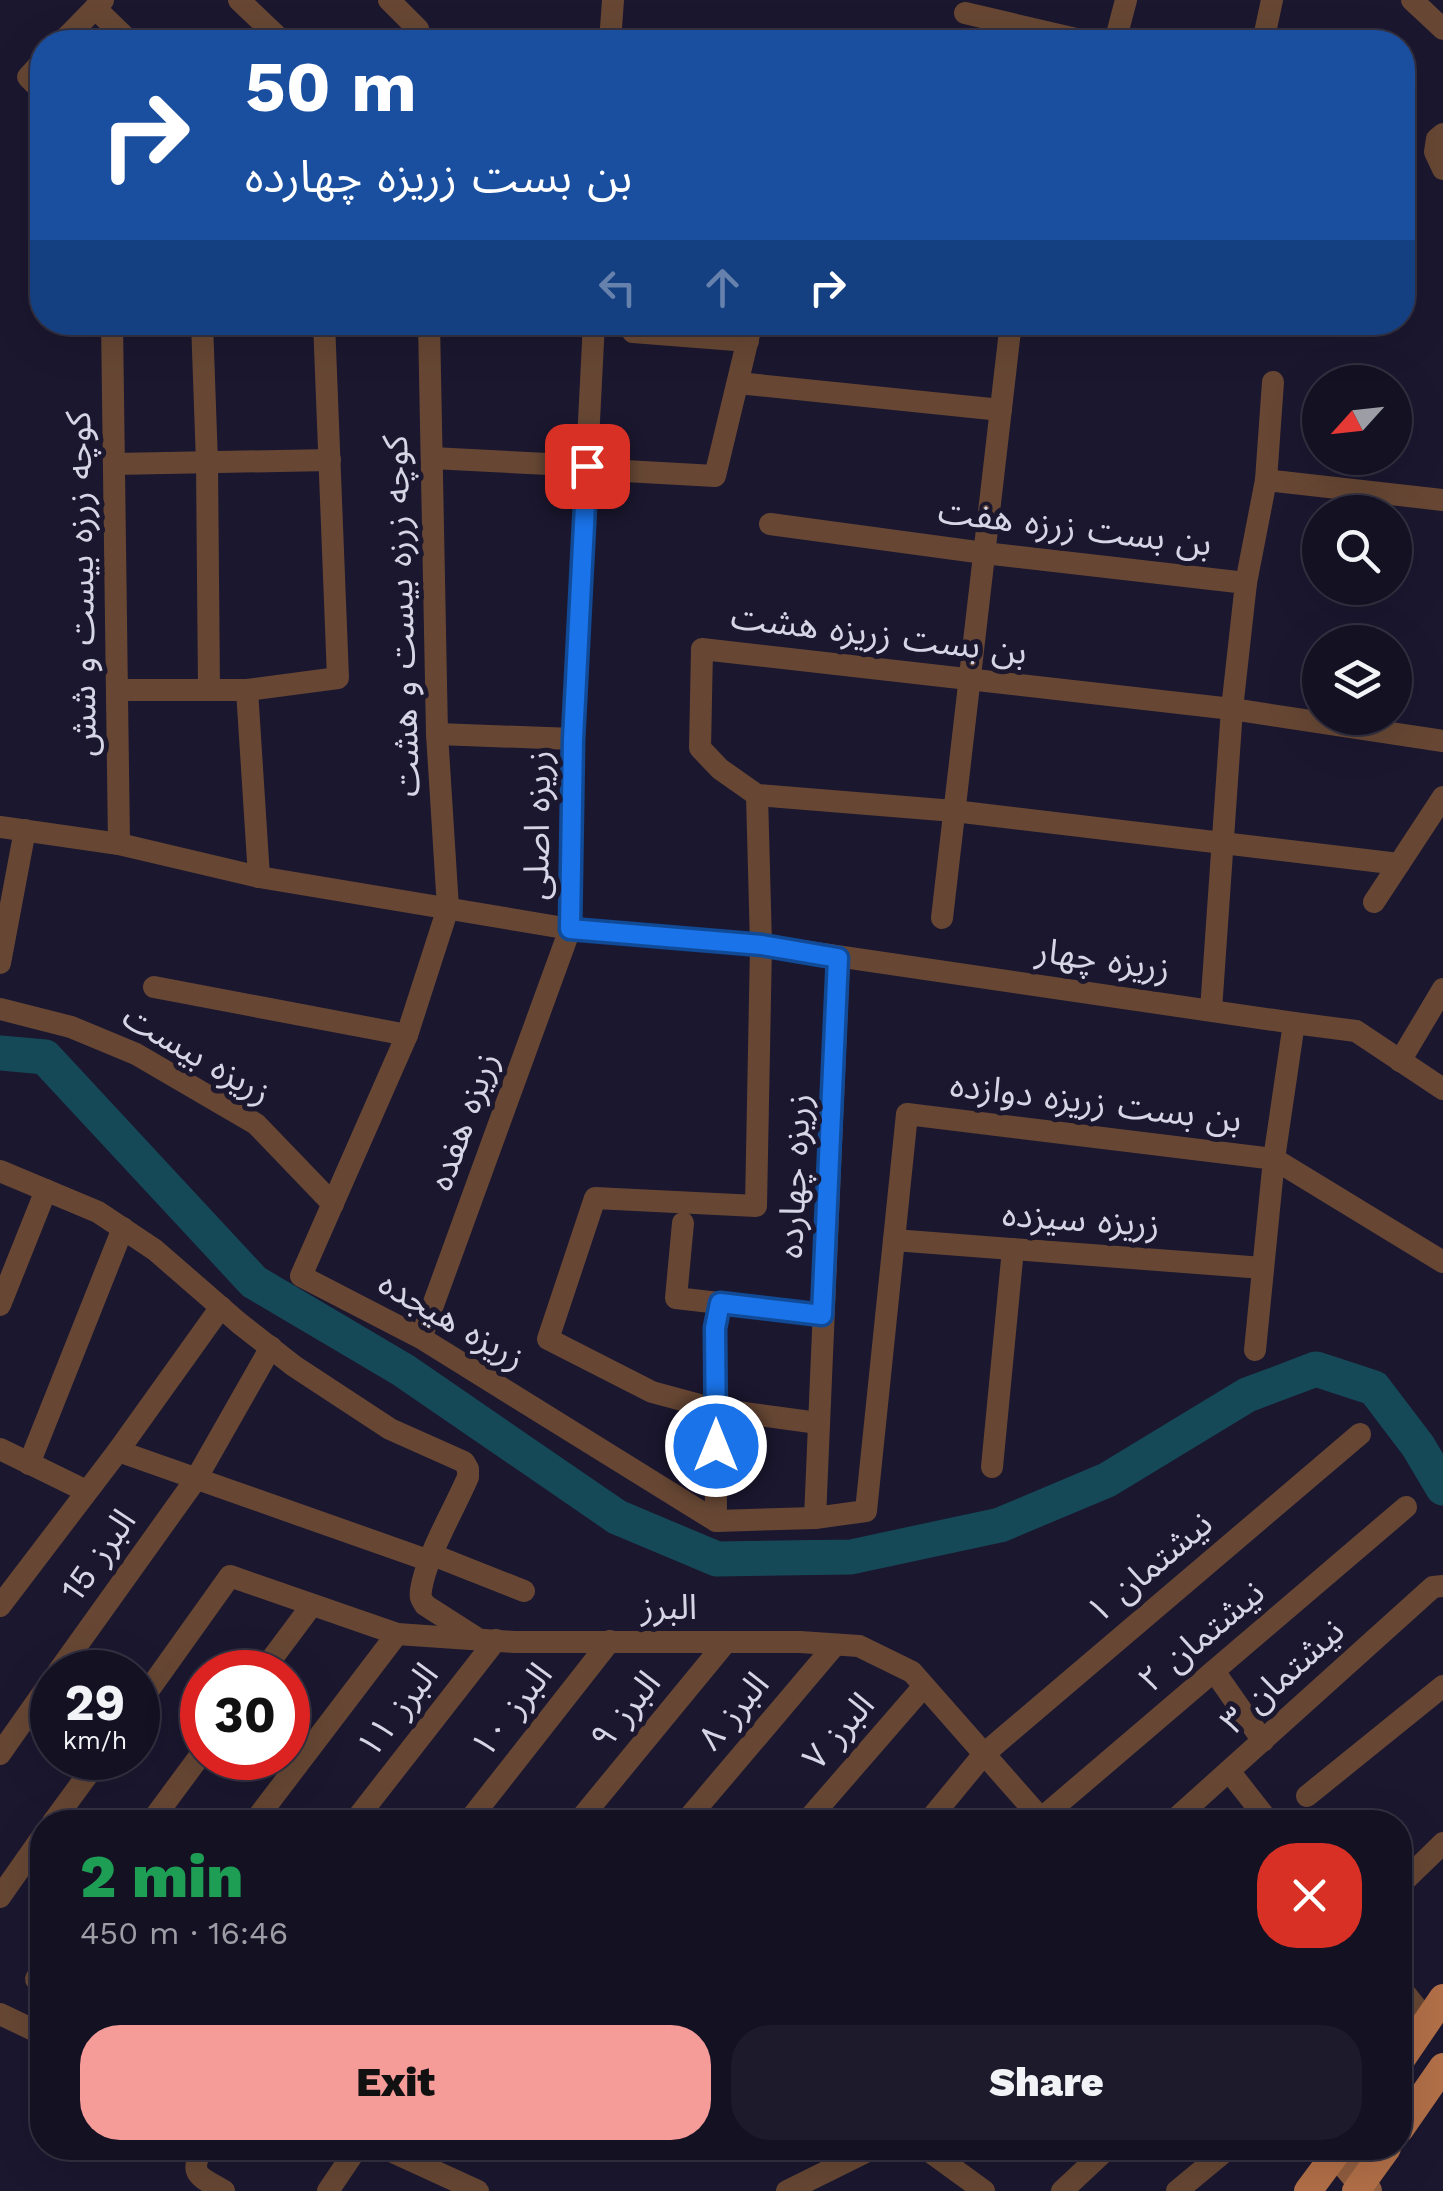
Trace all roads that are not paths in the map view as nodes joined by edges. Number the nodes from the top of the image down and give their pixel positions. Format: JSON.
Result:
{"nodes":[{"id":1,"x":239,"y":0,"type":"edge"},
{"id":2,"x":389,"y":0,"type":"edge"},
{"id":3,"x":613,"y":0,"type":"edge"},
{"id":4,"x":1126,"y":0,"type":"edge"},
{"id":5,"x":1272,"y":0,"type":"edge"},
{"id":6,"x":1412,"y":0,"type":"edge"},
{"id":7,"x":99,"y":4,"type":"edge"},
{"id":8,"x":965,"y":13,"type":"dead end"},
{"id":9,"x":418,"y":29,"type":"dead end"},
{"id":10,"x":1443,"y":29,"type":"edge"},
{"id":11,"x":74,"y":30,"type":"edge"},
{"id":12,"x":120,"y":30,"type":"edge"},
{"id":13,"x":270,"y":30,"type":"edge"},
{"id":14,"x":611,"y":30,"type":"edge"},
{"id":15,"x":1038,"y":30,"type":"edge"},
{"id":16,"x":1118,"y":30,"type":"edge"},
{"id":17,"x":1266,"y":30,"type":"edge"},
{"id":18,"x":1443,"y":134,"type":"edge"},
{"id":19,"x":1443,"y":170,"type":"edge"},
{"id":20,"x":112,"y":335,"type":"edge"},
{"id":21,"x":202,"y":335,"type":"edge"},
{"id":22,"x":325,"y":335,"type":"edge"},
{"id":23,"x":429,"y":335,"type":"edge"},
{"id":24,"x":593,"y":335,"type":"edge"},
{"id":25,"x":749,"y":335,"type":"edge"},
{"id":26,"x":1010,"y":335,"type":"edge"},
{"id":27,"x":738,"y":382,"type":"junction"},
{"id":28,"x":1272,"y":382,"type":"dead end"},
{"id":29,"x":1001,"y":410,"type":"junction"},
{"id":30,"x":432,"y":458,"type":"junction"},
{"id":31,"x":330,"y":460,"type":"junction"},
{"id":32,"x":207,"y":462,"type":"junction"},
{"id":33,"x":114,"y":464,"type":"junction"},
{"id":34,"x":587,"y":466,"type":"junction"},
{"id":35,"x":625,"y":471,"type":"dead end"},
{"id":36,"x":1266,"y":480,"type":"junction"},
{"id":37,"x":1443,"y":500,"type":"edge"},
{"id":38,"x":770,"y":524,"type":"dead end"},
{"id":39,"x":984,"y":552,"type":"junction"},
{"id":40,"x":1246,"y":583,"type":"junction"},
{"id":41,"x":970,"y":679,"type":"junction"},
{"id":42,"x":117,"y":690,"type":"junction"},
{"id":43,"x":209,"y":690,"type":"junction"},
{"id":44,"x":247,"y":690,"type":"junction"},
{"id":45,"x":1232,"y":709,"type":"junction"},
{"id":46,"x":437,"y":734,"type":"junction"},
{"id":47,"x":573,"y":739,"type":"junction"},
{"id":48,"x":1443,"y":741,"type":"edge"},
{"id":49,"x":757,"y":795,"type":"junction"},
{"id":50,"x":1443,"y":797,"type":"edge"},
{"id":51,"x":954,"y":812,"type":"junction"},
{"id":52,"x":0,"y":827,"type":"edge"},
{"id":53,"x":25,"y":830,"type":"junction"},
{"id":54,"x":1222,"y":842,"type":"junction"},
{"id":55,"x":119,"y":844,"type":"junction"},
{"id":56,"x":1399,"y":864,"type":"junction"},
{"id":57,"x":259,"y":878,"type":"junction"},
{"id":58,"x":1374,"y":902,"type":"dead end"},
{"id":59,"x":448,"y":908,"type":"junction"},
{"id":60,"x":942,"y":918,"type":"dead end"},
{"id":61,"x":570,"y":929,"type":"junction"},
{"id":62,"x":762,"y":945,"type":"junction"},
{"id":63,"x":838,"y":958,"type":"junction"},
{"id":64,"x":0,"y":964,"type":"edge"},
{"id":65,"x":154,"y":987,"type":"dead end"},
{"id":66,"x":1443,"y":989,"type":"edge"},
{"id":67,"x":0,"y":1009,"type":"edge"},
{"id":68,"x":1211,"y":1010,"type":"junction"},
{"id":69,"x":1294,"y":1023,"type":"junction"},
{"id":70,"x":407,"y":1034,"type":"junction"},
{"id":71,"x":1400,"y":1061,"type":"junction"},
{"id":72,"x":1443,"y":1088,"type":"edge"},
{"id":73,"x":1274,"y":1159,"type":"junction"},
{"id":74,"x":0,"y":1171,"type":"edge"},
{"id":75,"x":46,"y":1190,"type":"junction"},
{"id":76,"x":333,"y":1204,"type":"junction"},
{"id":77,"x":683,"y":1223,"type":"dead end"},
{"id":78,"x":123,"y":1228,"type":"junction"},
{"id":79,"x":894,"y":1240,"type":"junction"},
{"id":80,"x":1013,"y":1249,"type":"junction"},
{"id":81,"x":1443,"y":1262,"type":"edge"},
{"id":82,"x":1263,"y":1268,"type":"junction"},
{"id":83,"x":720,"y":1303,"type":"junction"},
{"id":84,"x":0,"y":1305,"type":"edge"},
{"id":85,"x":221,"y":1308,"type":"junction"},
{"id":86,"x":822,"y":1315,"type":"junction"},
{"id":87,"x":421,"y":1338,"type":"junction"},
{"id":88,"x":271,"y":1348,"type":"junction"},
{"id":89,"x":1255,"y":1350,"type":"dead end"},
{"id":90,"x":715,"y":1409,"type":"junction"},
{"id":91,"x":818,"y":1422,"type":"junction"},
{"id":92,"x":1360,"y":1434,"type":"dead end"},
{"id":93,"x":0,"y":1450,"type":"edge"},
{"id":94,"x":118,"y":1451,"type":"junction"},
{"id":95,"x":29,"y":1464,"type":"junction"},
{"id":96,"x":992,"y":1466,"type":"dead end"},
{"id":97,"x":196,"y":1479,"type":"junction"},
{"id":98,"x":86,"y":1491,"type":"junction"},
{"id":99,"x":1406,"y":1508,"type":"dead end"},
{"id":100,"x":815,"y":1518,"type":"junction"},
{"id":101,"x":716,"y":1521,"type":"junction"},
{"id":102,"x":431,"y":1558,"type":"junction"},
{"id":103,"x":1442,"y":1586,"type":"edge"},
{"id":104,"x":524,"y":1591,"type":"dead end"},
{"id":105,"x":312,"y":1604,"type":"junction"},
{"id":106,"x":0,"y":1606,"type":"edge"},
{"id":107,"x":397,"y":1634,"type":"junction"},
{"id":108,"x":487,"y":1640,"type":"junction"},
{"id":109,"x":610,"y":1642,"type":"junction"},
{"id":110,"x":726,"y":1642,"type":"junction"},
{"id":111,"x":835,"y":1644,"type":"junction"},
{"id":112,"x":74,"y":1650,"type":"edge"},
{"id":113,"x":278,"y":1650,"type":"edge"},
{"id":114,"x":1214,"y":1671,"type":"junction"},
{"id":115,"x":160,"y":1674,"type":"edge"},
{"id":116,"x":924,"y":1686,"type":"junction"},
{"id":117,"x":1443,"y":1686,"type":"edge"},
{"id":118,"x":30,"y":1711,"type":"edge"},
{"id":119,"x":1263,"y":1740,"type":"junction"},
{"id":120,"x":0,"y":1754,"type":"edge"},
{"id":121,"x":984,"y":1754,"type":"junction"},
{"id":122,"x":1228,"y":1771,"type":"junction"},
{"id":123,"x":84,"y":1780,"type":"edge"},
{"id":124,"x":182,"y":1780,"type":"edge"},
{"id":125,"x":1307,"y":1796,"type":"dead end"},
{"id":126,"x":62,"y":1810,"type":"edge"},
{"id":127,"x":160,"y":1810,"type":"edge"},
{"id":128,"x":263,"y":1810,"type":"edge"},
{"id":129,"x":363,"y":1810,"type":"edge"},
{"id":130,"x":477,"y":1810,"type":"edge"},
{"id":131,"x":588,"y":1810,"type":"edge"},
{"id":132,"x":695,"y":1810,"type":"edge"},
{"id":133,"x":816,"y":1810,"type":"edge"},
{"id":134,"x":938,"y":1810,"type":"edge"},
{"id":135,"x":1032,"y":1810,"type":"edge"},
{"id":136,"x":1054,"y":1810,"type":"edge"},
{"id":137,"x":1185,"y":1810,"type":"edge"},
{"id":138,"x":1259,"y":1810,"type":"edge"},
{"id":139,"x":1443,"y":1843,"type":"edge"},
{"id":140,"x":30,"y":1855,"type":"edge"},
{"id":141,"x":1412,"y":1873,"type":"edge"},
{"id":142,"x":0,"y":1897,"type":"edge"},
{"id":143,"x":1412,"y":1995,"type":"edge"},
{"id":144,"x":1435,"y":2010,"type":"edge"},
{"id":145,"x":0,"y":2014,"type":"edge"},
{"id":146,"x":30,"y":2028,"type":"edge"},
{"id":147,"x":1412,"y":2044,"type":"edge"},
{"id":148,"x":1443,"y":2067,"type":"edge"},
{"id":149,"x":1412,"y":2111,"type":"edge"},
{"id":150,"x":196,"y":2160,"type":"edge"},
{"id":151,"x":349,"y":2160,"type":"edge"},
{"id":152,"x":410,"y":2160,"type":"edge"},
{"id":153,"x":850,"y":2160,"type":"edge"},
{"id":154,"x":941,"y":2160,"type":"edge"},
{"id":155,"x":1095,"y":2160,"type":"edge"},
{"id":156,"x":1214,"y":2160,"type":"edge"},
{"id":157,"x":1329,"y":2160,"type":"edge"},
{"id":158,"x":1343,"y":2160,"type":"edge"},
{"id":159,"x":1380,"y":2160,"type":"edge"},
{"id":160,"x":1362,"y":2188,"type":"edge"},
{"id":161,"x":224,"y":2191,"type":"edge"},
{"id":162,"x":328,"y":2191,"type":"edge"},
{"id":163,"x":478,"y":2191,"type":"edge"},
{"id":164,"x":787,"y":2191,"type":"edge"},
{"id":165,"x":984,"y":2191,"type":"edge"},
{"id":166,"x":1062,"y":2191,"type":"edge"},
{"id":167,"x":1177,"y":2191,"type":"edge"},
{"id":168,"x":1308,"y":2191,"type":"edge"}],
"edges":[{"from":1,"to":13,"type":"street"},
{"from":2,"to":9,"type":"street"},
{"from":3,"to":14,"type":"street"},
{"from":4,"to":16,"type":"street"},
{"from":5,"to":17,"type":"street"},
{"from":6,"to":10,"type":"street"},
{"from":7,"to":11,"type":"street"},
{"from":7,"to":12,"type":"street"},
{"from":8,"to":15,"type":"street"},
{"from":18,"to":19,"type":"street"},
{"from":20,"to":33,"type":"street","name":"کوچه زرزه بیست و شش"},
{"from":21,"to":32,"type":"street"},
{"from":22,"to":31,"type":"street"},
{"from":23,"to":30,"type":"street","name":"کوچه زرزه بیست و هشت"},
{"from":24,"to":34,"type":"street","name":"زریزه اصلی"},
{"from":25,"to":27,"type":"street"},
{"from":26,"to":29,"type":"street"},
{"from":27,"to":29,"type":"street"},
{"from":27,"to":35,"type":"street"},
{"from":28,"to":36,"type":"street"},
{"from":29,"to":39,"type":"street"},
{"from":30,"to":34,"type":"street"},
{"from":30,"to":46,"type":"street","name":"کوچه زرزه بیست و هشت"},
{"from":31,"to":32,"type":"street"},
{"from":31,"to":44,"type":"street"},
{"from":32,"to":33,"type":"street"},
{"from":32,"to":43,"type":"street"},
{"from":33,"to":42,"type":"street","name":"کوچه زرزه بیست و شش"},
{"from":34,"to":47,"type":"street","name":"زریزه اصلی"},
{"from":36,"to":37,"type":"street"},
{"from":36,"to":40,"type":"street"},
{"from":38,"to":39,"type":"street","name":"بن بست زرزه هفت"},
{"from":39,"to":40,"type":"street","name":"بن بست زرزه هفت"},
{"from":39,"to":41,"type":"street"},
{"from":40,"to":45,"type":"street","name":"بن بست زرزه هفت"},
{"from":41,"to":45,"type":"street","name":"بن بست زریزه هشت"},
{"from":41,"to":49,"type":"street","name":"بن بست زریزه هشت"},
{"from":41,"to":51,"type":"street"},
{"from":42,"to":43,"type":"street"},
{"from":42,"to":55,"type":"street","name":"کوچه زرزه بیست و شش"},
{"from":43,"to":44,"type":"street"},
{"from":44,"to":57,"type":"street"},
{"from":45,"to":48,"type":"street","name":"بن بست زریزه هشت"},
{"from":45,"to":54,"type":"street","name":"بن بست زرزه هفت"},
{"from":46,"to":47,"type":"street"},
{"from":46,"to":59,"type":"street","name":"کوچه زرزه بیست و هشت"},
{"from":47,"to":61,"type":"street","name":"زریزه اصلی"},
{"from":49,"to":51,"type":"street"},
{"from":49,"to":62,"type":"street"},
{"from":50,"to":56,"type":"street"},
{"from":51,"to":54,"type":"street"},
{"from":51,"to":60,"type":"street"},
{"from":52,"to":53,"type":"street","name":"زریزه اصلی"},
{"from":53,"to":55,"type":"street","name":"زریزه اصلی"},
{"from":53,"to":64,"type":"street"},
{"from":54,"to":56,"type":"street"},
{"from":54,"to":68,"type":"street","name":"بن بست زرزه هفت"},
{"from":55,"to":57,"type":"street","name":"زریزه اصلی"},
{"from":56,"to":58,"type":"street"},
{"from":57,"to":59,"type":"street","name":"زریزه اصلی"},
{"from":59,"to":61,"type":"street","name":"زریزه اصلی"},
{"from":59,"to":70,"type":"street","name":"زریزه هیجده"},
{"from":61,"to":62,"type":"street","name":"زریزه چهار"},
{"from":61,"to":87,"type":"street","name":"زریزه هفده"},
{"from":62,"to":63,"type":"street","name":"زریزه چهار"},
{"from":62,"to":90,"type":"street"},
{"from":63,"to":68,"type":"street","name":"زریزه چهار"},
{"from":63,"to":86,"type":"street","name":"زریزه چهارده"},
{"from":65,"to":70,"type":"street"},
{"from":66,"to":71,"type":"street"},
{"from":67,"to":76,"type":"street","name":"زریزه بیست"},
{"from":68,"to":69,"type":"street","name":"زریزه چهار"},
{"from":69,"to":71,"type":"street","name":"زریزه چهار"},
{"from":69,"to":73,"type":"street"},
{"from":70,"to":76,"type":"street","name":"زریزه هیجده"},
{"from":71,"to":72,"type":"street","name":"زریزه چهار"},
{"from":73,"to":79,"type":"street","name":"بن بست زریزه دوازده"},
{"from":73,"to":81,"type":"street"},
{"from":73,"to":82,"type":"street","name":"بن بست زریزه دوازده"},
{"from":74,"to":75,"type":"street"},
{"from":75,"to":78,"type":"street"},
{"from":75,"to":84,"type":"street"},
{"from":76,"to":87,"type":"street","name":"زریزه هیجده"},
{"from":77,"to":83,"type":"street"},
{"from":78,"to":85,"type":"street"},
{"from":78,"to":95,"type":"street"},
{"from":79,"to":80,"type":"street","name":"زریزه سیزده"},
{"from":79,"to":100,"type":"street","name":"بن بست زریزه دوازده"},
{"from":80,"to":82,"type":"street","name":"زریزه سیزده"},
{"from":80,"to":96,"type":"street"},
{"from":82,"to":89,"type":"street","name":"بن بست زریزه دوازده"},
{"from":83,"to":86,"type":"street"},
{"from":83,"to":90,"type":"street"},
{"from":85,"to":88,"type":"street"},
{"from":85,"to":94,"type":"street"},
{"from":86,"to":91,"type":"street","name":"زریزه چهارده"},
{"from":87,"to":101,"type":"street","name":"زریزه هیجده"},
{"from":88,"to":97,"type":"street","name":"البرز 15"},
{"from":88,"to":102,"type":"street"},
{"from":90,"to":91,"type":"street"},
{"from":90,"to":101,"type":"street"},
{"from":91,"to":100,"type":"street","name":"زریزه چهارده"},
{"from":92,"to":121,"type":"street","name":"نيشتمان ۱"},
{"from":93,"to":95,"type":"street"},
{"from":94,"to":97,"type":"street"},
{"from":94,"to":98,"type":"street"},
{"from":95,"to":98,"type":"street"},
{"from":97,"to":102,"type":"street"},
{"from":97,"to":112,"type":"street","name":"البرز 15"},
{"from":98,"to":106,"type":"street"},
{"from":99,"to":114,"type":"street","name":"نيشتمان ۲"},
{"from":100,"to":101,"type":"street","name":"بن بست زریزه دوازده"},
{"from":102,"to":104,"type":"street"},
{"from":102,"to":108,"type":"street"},
{"from":103,"to":119,"type":"street","name":"نيشتمان ۳"},
{"from":105,"to":107,"type":"street","name":"البرز"},
{"from":105,"to":113,"type":"street"},
{"from":105,"to":115,"type":"street","name":"البرز"},
{"from":107,"to":108,"type":"street","name":"البرز"},
{"from":107,"to":128,"type":"street"},
{"from":108,"to":109,"type":"street","name":"البرز"},
{"from":108,"to":129,"type":"street","name":"البرز ۱۱"},
{"from":109,"to":110,"type":"street","name":"البرز"},
{"from":109,"to":130,"type":"street","name":"البرز ۱۰"},
{"from":110,"to":111,"type":"street","name":"البرز"},
{"from":110,"to":131,"type":"street","name":"البرز ۹"},
{"from":111,"to":116,"type":"street","name":"البرز"},
{"from":111,"to":132,"type":"street","name":"البرز ۸"},
{"from":114,"to":119,"type":"street"},
{"from":114,"to":136,"type":"street","name":"نيشتمان ۲"},
{"from":116,"to":121,"type":"street","name":"البرز"},
{"from":116,"to":133,"type":"street","name":"البرز ۷"},
{"from":117,"to":125,"type":"street"},
{"from":118,"to":120,"type":"street"},
{"from":119,"to":122,"type":"street","name":"نيشتمان ۳"},
{"from":121,"to":134,"type":"street","name":"نيشتمان ۱"},
{"from":121,"to":135,"type":"street","name":"البرز"},
{"from":122,"to":137,"type":"street","name":"نيشتمان ۳"},
{"from":122,"to":138,"type":"street"},
{"from":123,"to":126,"type":"street"},
{"from":124,"to":127,"type":"street"},
{"from":139,"to":141,"type":"street"},
{"from":140,"to":142,"type":"street"},
{"from":143,"to":144,"type":"street"},
{"from":144,"to":147,"type":"main road"},
{"from":145,"to":146,"type":"street"},
{"from":148,"to":149,"type":"main road"},
{"from":150,"to":161,"type":"street"},
{"from":151,"to":162,"type":"street"},
{"from":152,"to":163,"type":"street"},
{"from":153,"to":164,"type":"street"},
{"from":154,"to":165,"type":"street"},
{"from":155,"to":166,"type":"street"},
{"from":156,"to":167,"type":"street"},
{"from":157,"to":168,"type":"main road"},
{"from":158,"to":160,"type":"main road"},
{"from":159,"to":160,"type":"main road"}]}
